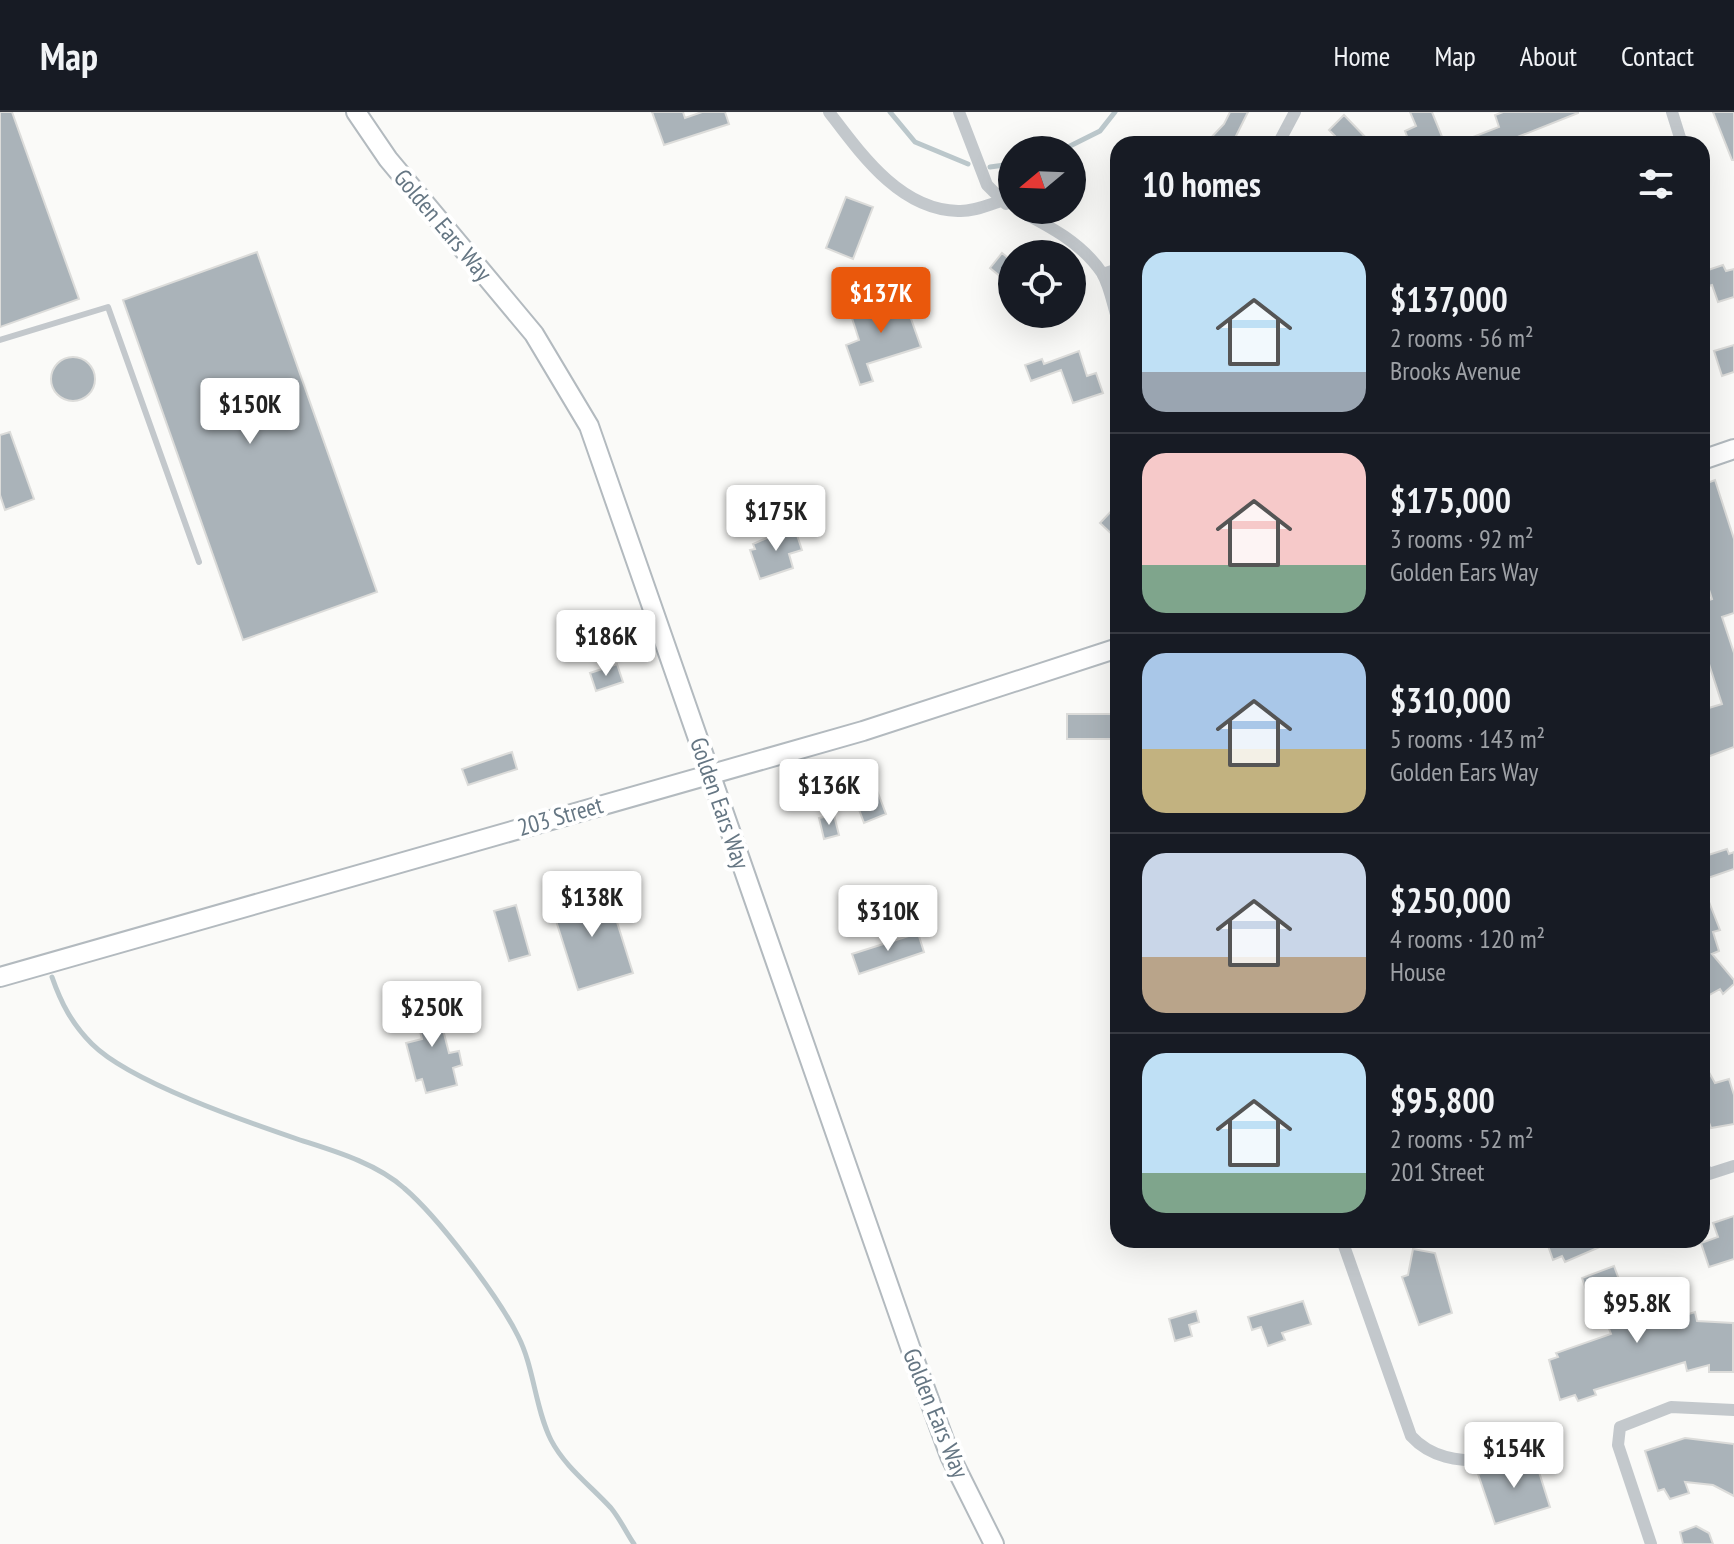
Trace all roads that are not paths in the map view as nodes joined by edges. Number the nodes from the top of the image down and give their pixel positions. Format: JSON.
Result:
{"nodes":[{"id":1,"x":356,"y":112,"type":"edge"},
{"id":2,"x":829,"y":112,"type":"edge"},
{"id":3,"x":959,"y":112,"type":"edge"},
{"id":4,"x":1295,"y":112,"type":"edge"},
{"id":5,"x":1672,"y":112,"type":"edge"},
{"id":6,"x":1282,"y":136,"type":"edge"},
{"id":7,"x":1680,"y":136,"type":"edge"},
{"id":8,"x":998,"y":192,"type":"edge"},
{"id":9,"x":998,"y":205,"type":"edge"},
{"id":10,"x":1045,"y":224,"type":"edge"},
{"id":11,"x":1110,"y":272,"type":"edge"},
{"id":12,"x":1103,"y":274,"type":"junction"},
{"id":13,"x":1110,"y":296,"type":"edge"},
{"id":14,"x":0,"y":340,"type":"edge"},
{"id":15,"x":1734,"y":449,"type":"edge"},
{"id":16,"x":1710,"y":457,"type":"edge"},
{"id":17,"x":199,"y":562,"type":"dead end"},
{"id":18,"x":1110,"y":651,"type":"edge"},
{"id":19,"x":710,"y":773,"type":"junction"},
{"id":20,"x":0,"y":977,"type":"edge"},
{"id":21,"x":1734,"y":1166,"type":"edge"},
{"id":22,"x":1710,"y":1169,"type":"edge"},
{"id":23,"x":1345,"y":1248,"type":"edge"},
{"id":24,"x":1734,"y":1410,"type":"edge"},
{"id":25,"x":1486,"y":1461,"type":"dead end"},
{"id":26,"x":994,"y":1544,"type":"edge"},
{"id":27,"x":1651,"y":1544,"type":"edge"}],
"edges":[{"from":1,"to":19,"type":"main road","name":"Golden Ears Way"},
{"from":2,"to":9,"type":"street"},
{"from":3,"to":8,"type":"street"},
{"from":4,"to":6,"type":"street"},
{"from":5,"to":7,"type":"street"},
{"from":10,"to":12,"type":"street"},
{"from":11,"to":12,"type":"street"},
{"from":12,"to":13,"type":"street"},
{"from":14,"to":17,"type":"lane"},
{"from":15,"to":16,"type":"main road"},
{"from":18,"to":19,"type":"main road","name":"203 Street"},
{"from":19,"to":20,"type":"main road","name":"203 Street"},
{"from":19,"to":26,"type":"main road","name":"Golden Ears Way"},
{"from":21,"to":22,"type":"street"},
{"from":23,"to":25,"type":"street"},
{"from":24,"to":27,"type":"street"}]}
